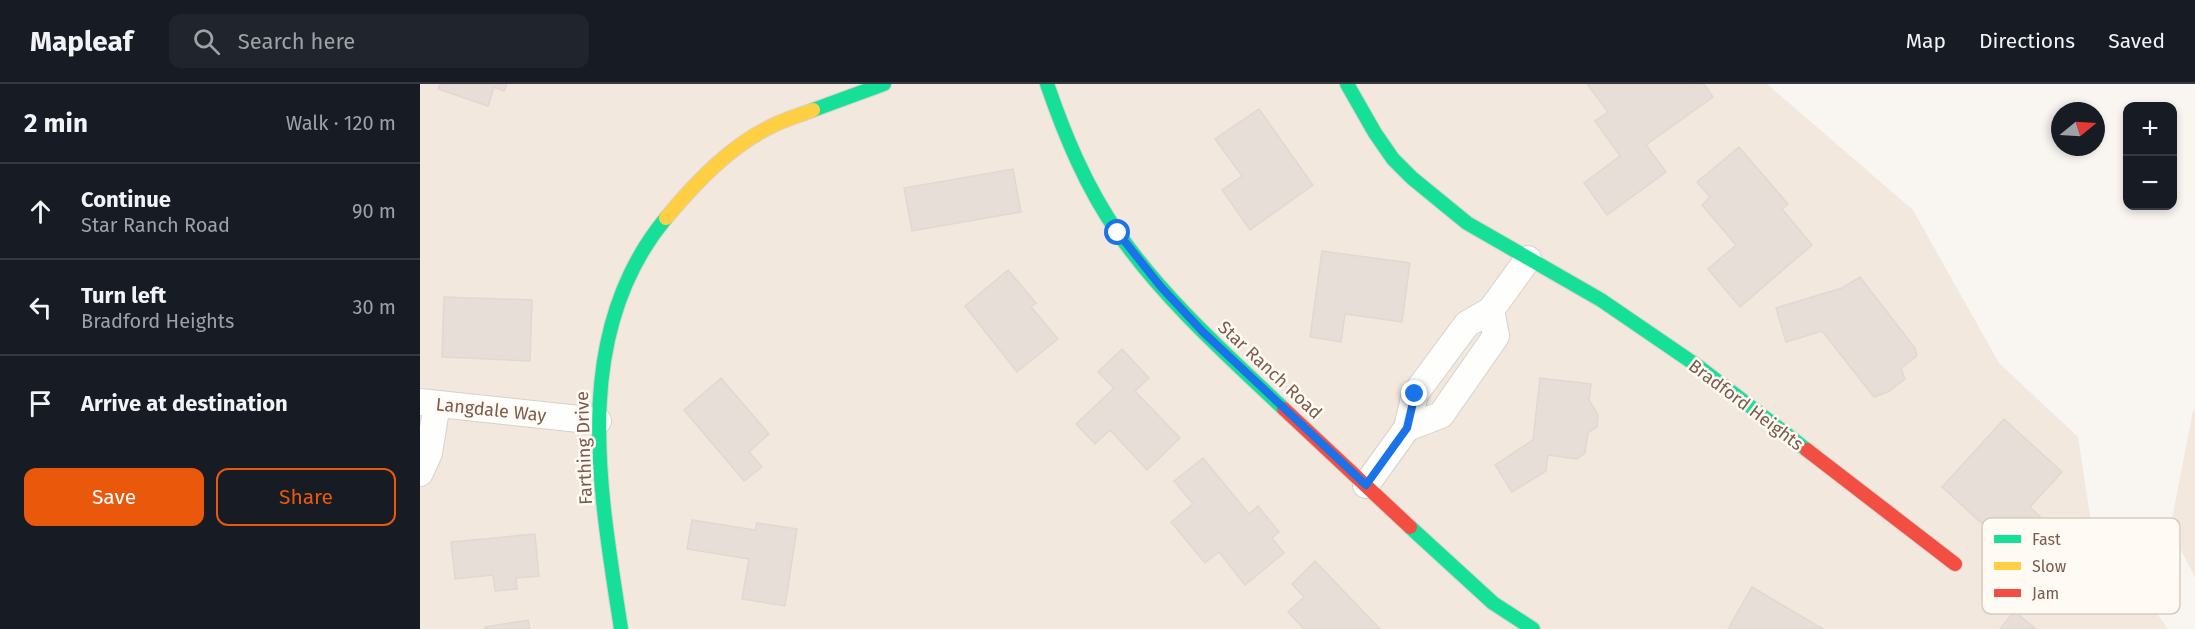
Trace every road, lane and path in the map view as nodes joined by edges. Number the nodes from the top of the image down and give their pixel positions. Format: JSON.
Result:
{"nodes":[{"id":1,"x":884,"y":84,"type":"edge"},
{"id":2,"x":1047,"y":84,"type":"edge"},
{"id":3,"x":1347,"y":84,"type":"edge"},
{"id":4,"x":1528,"y":259,"type":"junction"},
{"id":5,"x":428,"y":403,"type":"edge"},
{"id":6,"x":598,"y":421,"type":"junction"},
{"id":7,"x":420,"y":473,"type":"edge"},
{"id":8,"x":1366,"y":485,"type":"junction"},
{"id":9,"x":1955,"y":564,"type":"dead end"},
{"id":10,"x":621,"y":629,"type":"edge"},
{"id":11,"x":1533,"y":629,"type":"edge"}],
"edges":[{"from":1,"to":6,"type":"street","name":"Farthing Drive"},
{"from":2,"to":8,"type":"street","name":"Star Ranch Road"},
{"from":3,"to":4,"type":"street","name":"Bradford Heights"},
{"from":4,"to":8,"type":"street"},
{"from":4,"to":9,"type":"street","name":"Bradford Heights"},
{"from":5,"to":6,"type":"street","name":"Langdale Way"},
{"from":5,"to":7,"type":"street"},
{"from":6,"to":10,"type":"street","name":"Farthing Drive"},
{"from":8,"to":11,"type":"street","name":"Star Ranch Road"}]}
